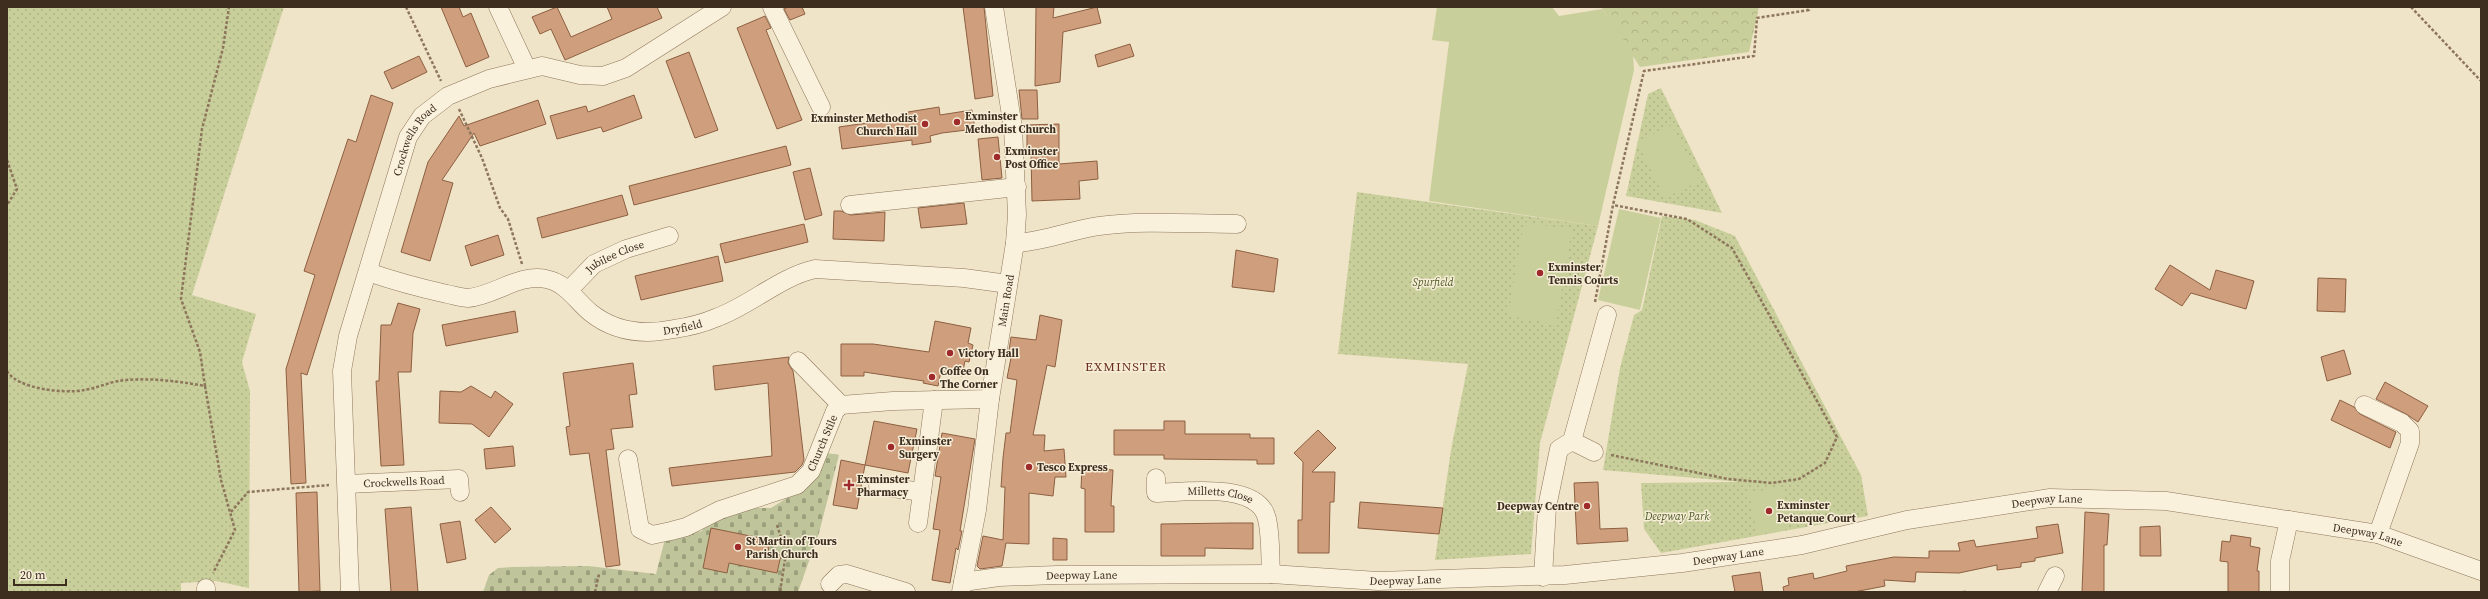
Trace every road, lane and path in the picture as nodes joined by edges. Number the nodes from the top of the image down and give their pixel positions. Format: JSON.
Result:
{"nodes":[{"id":1,"x":229,"y":7,"type":"edge"},
{"id":2,"x":406,"y":7,"type":"edge"},
{"id":3,"x":498,"y":7,"type":"edge"},
{"id":4,"x":722,"y":7,"type":"edge"},
{"id":5,"x":772,"y":7,"type":"edge"},
{"id":6,"x":994,"y":7,"type":"edge"},
{"id":7,"x":1808,"y":7,"type":"edge"},
{"id":8,"x":2411,"y":7,"type":"edge"},
{"id":9,"x":527,"y":69,"type":"junction"},
{"id":10,"x":2481,"y":81,"type":"edge"},
{"id":11,"x":450,"y":95,"type":"junction"},
{"id":12,"x":820,"y":107,"type":"dead end"},
{"id":13,"x":7,"y":160,"type":"edge"},
{"id":14,"x":1017,"y":186,"type":"junction"},
{"id":15,"x":7,"y":205,"type":"edge"},
{"id":16,"x":850,"y":205,"type":"dead end"},
{"id":17,"x":1613,"y":205,"type":"junction"},
{"id":18,"x":1237,"y":224,"type":"dead end"},
{"id":19,"x":668,"y":236,"type":"dead end"},
{"id":20,"x":1015,"y":243,"type":"junction"},
{"id":21,"x":368,"y":272,"type":"junction"},
{"id":22,"x":526,"y":277,"type":"junction"},
{"id":23,"x":1008,"y":284,"type":"junction"},
{"id":24,"x":569,"y":290,"type":"junction"},
{"id":25,"x":1607,"y":315,"type":"joint"},
{"id":26,"x":798,"y":361,"type":"dead end"},
{"id":27,"x":7,"y":371,"type":"edge"},
{"id":28,"x":205,"y":386,"type":"junction"},
{"id":29,"x":990,"y":399,"type":"junction"},
{"id":30,"x":934,"y":400,"type":"junction"},
{"id":31,"x":2364,"y":404,"type":"dead end"},
{"id":32,"x":841,"y":405,"type":"junction"},
{"id":33,"x":1572,"y":441,"type":"junction"},
{"id":34,"x":1594,"y":452,"type":"joint"},
{"id":35,"x":628,"y":459,"type":"dead end"},
{"id":36,"x":459,"y":480,"type":"dead end"},
{"id":37,"x":347,"y":484,"type":"junction"},
{"id":38,"x":878,"y":486,"type":"dead end"},
{"id":39,"x":922,"y":492,"type":"junction"},
{"id":40,"x":1156,"y":493,"type":"dead end"},
{"id":41,"x":231,"y":512,"type":"junction"},
{"id":42,"x":2289,"y":520,"type":"junction"},
{"id":43,"x":918,"y":523,"type":"dead end"},
{"id":44,"x":777,"y":525,"type":"dead end"},
{"id":45,"x":2378,"y":534,"type":"junction"},
{"id":46,"x":2481,"y":571,"type":"edge"},
{"id":47,"x":599,"y":574,"type":"dead end"},
{"id":48,"x":1271,"y":574,"type":"junction"},
{"id":49,"x":2055,"y":576,"type":"dead end"},
{"id":50,"x":1543,"y":577,"type":"junction"},
{"id":51,"x":830,"y":584,"type":"dead end"},
{"id":52,"x":962,"y":587,"type":"edge"},
{"id":53,"x":1379,"y":587,"type":"edge"},
{"id":54,"x":206,"y":590,"type":"edge"},
{"id":55,"x":350,"y":592,"type":"edge"},
{"id":56,"x":595,"y":592,"type":"edge"},
{"id":57,"x":780,"y":592,"type":"edge"},
{"id":58,"x":906,"y":592,"type":"edge"},
{"id":59,"x":1963,"y":592,"type":"edge"},
{"id":60,"x":1968,"y":592,"type":"edge"},
{"id":61,"x":2047,"y":592,"type":"edge"},
{"id":62,"x":2280,"y":592,"type":"edge"}],
"edges":[{"from":1,"to":28,"type":"path"},
{"from":2,"to":11,"type":"path"},
{"from":3,"to":9,"type":"street"},
{"from":4,"to":9,"type":"street","name":"Crockwells Road"},
{"from":5,"to":12,"type":"street"},
{"from":6,"to":14,"type":"street","name":"Main Road"},
{"from":7,"to":17,"type":"path"},
{"from":8,"to":10,"type":"path"},
{"from":9,"to":11,"type":"street","name":"Crockwells Road"},
{"from":11,"to":21,"type":"street","name":"Crockwells Road"},
{"from":11,"to":22,"type":"path"},
{"from":13,"to":15,"type":"path"},
{"from":14,"to":16,"type":"street"},
{"from":14,"to":20,"type":"street","name":"Main Road"},
{"from":17,"to":25,"type":"path"},
{"from":17,"to":34,"type":"path"},
{"from":18,"to":20,"type":"street"},
{"from":19,"to":24,"type":"street","name":"Jubilee Close"},
{"from":20,"to":23,"type":"street","name":"Main Road"},
{"from":21,"to":22,"type":"street"},
{"from":21,"to":37,"type":"street","name":"Crockwells Road"},
{"from":22,"to":24,"type":"street","name":"Dryfield"},
{"from":23,"to":24,"type":"street","name":"Dryfield"},
{"from":23,"to":29,"type":"street","name":"Main Road"},
{"from":25,"to":33,"type":"street"},
{"from":26,"to":32,"type":"street"},
{"from":27,"to":28,"type":"path"},
{"from":28,"to":41,"type":"path"},
{"from":29,"to":30,"type":"street","name":"Church Stile"},
{"from":29,"to":52,"type":"street","name":"Main Road"},
{"from":30,"to":32,"type":"street","name":"Church Stile"},
{"from":30,"to":39,"type":"street"},
{"from":31,"to":45,"type":"street"},
{"from":32,"to":35,"type":"street","name":"Church Stile"},
{"from":33,"to":34,"type":"street"},
{"from":33,"to":50,"type":"street"},
{"from":36,"to":37,"type":"street","name":"Crockwells Road"},
{"from":37,"to":41,"type":"path"},
{"from":37,"to":55,"type":"street","name":"Crockwells Road"},
{"from":38,"to":39,"type":"street"},
{"from":39,"to":43,"type":"street"},
{"from":40,"to":48,"type":"street","name":"Milletts Close"},
{"from":41,"to":54,"type":"path"},
{"from":42,"to":45,"type":"street","name":"Deepway Lane"},
{"from":42,"to":50,"type":"street","name":"Deepway Lane"},
{"from":42,"to":62,"type":"street"},
{"from":44,"to":57,"type":"path"},
{"from":45,"to":46,"type":"street","name":"Deepway Lane"},
{"from":47,"to":56,"type":"path"},
{"from":48,"to":52,"type":"street","name":"Deepway Lane"},
{"from":48,"to":53,"type":"street","name":"Deepway Lane"},
{"from":49,"to":61,"type":"street"},
{"from":50,"to":53,"type":"street","name":"Deepway Lane"},
{"from":51,"to":58,"type":"street"},
{"from":59,"to":60,"type":"path"}]}
